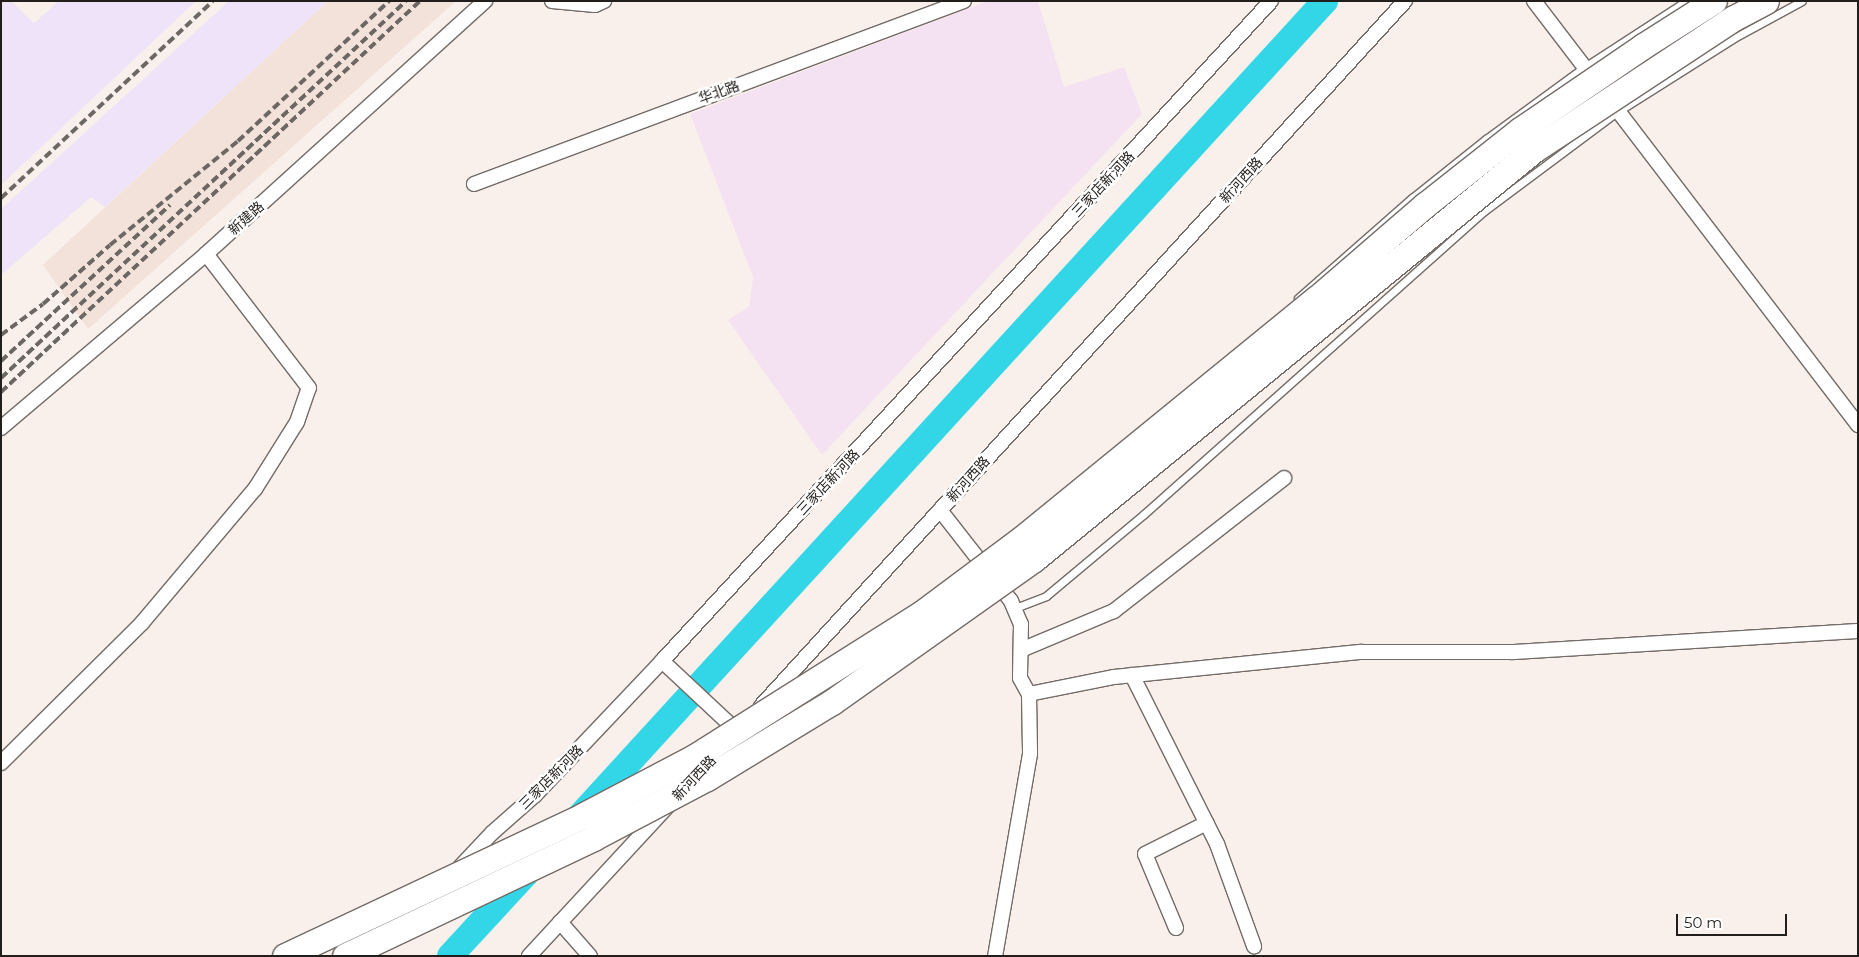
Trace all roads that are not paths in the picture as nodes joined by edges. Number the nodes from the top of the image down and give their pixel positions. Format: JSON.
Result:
{"nodes":[{"id":1,"x":485,"y":1,"type":"edge"},
{"id":2,"x":552,"y":1,"type":"edge"},
{"id":3,"x":604,"y":1,"type":"edge"},
{"id":4,"x":964,"y":1,"type":"edge"},
{"id":5,"x":1271,"y":1,"type":"edge"},
{"id":6,"x":1405,"y":1,"type":"edge"},
{"id":7,"x":1534,"y":1,"type":"edge"},
{"id":8,"x":1686,"y":1,"type":"edge"},
{"id":9,"x":1714,"y":1,"type":"edge"},
{"id":10,"x":1766,"y":1,"type":"edge"},
{"id":11,"x":1802,"y":1,"type":"edge"},
{"id":12,"x":1583,"y":68,"type":"junction"},
{"id":13,"x":1617,"y":112,"type":"junction"},
{"id":14,"x":474,"y":184,"type":"dead end"},
{"id":15,"x":206,"y":254,"type":"junction"},
{"id":16,"x":1293,"y":302,"type":"dead end"},
{"id":17,"x":1225,"y":361,"type":"dead end"},
{"id":18,"x":1858,"y":424,"type":"edge"},
{"id":19,"x":1,"y":428,"type":"edge"},
{"id":20,"x":1284,"y":478,"type":"dead end"},
{"id":21,"x":940,"y":510,"type":"junction"},
{"id":22,"x":982,"y":563,"type":"junction"},
{"id":23,"x":1015,"y":608,"type":"junction"},
{"id":24,"x":1858,"y":631,"type":"edge"},
{"id":25,"x":1021,"y":650,"type":"junction"},
{"id":26,"x":662,"y":661,"type":"junction"},
{"id":27,"x":1132,"y":675,"type":"junction"},
{"id":28,"x":1029,"y":694,"type":"junction"},
{"id":29,"x":737,"y":731,"type":"junction"},
{"id":30,"x":1,"y":763,"type":"edge"},
{"id":31,"x":1207,"y":823,"type":"junction"},
{"id":32,"x":560,"y":922,"type":"junction"},
{"id":33,"x":1176,"y":928,"type":"dead end"},
{"id":34,"x":1254,"y":946,"type":"dead end"},
{"id":35,"x":285,"y":956,"type":"edge"},
{"id":36,"x":345,"y":956,"type":"edge"},
{"id":37,"x":379,"y":956,"type":"edge"},
{"id":38,"x":529,"y":956,"type":"edge"},
{"id":39,"x":590,"y":956,"type":"edge"},
{"id":40,"x":995,"y":956,"type":"edge"}],
"edges":[{"from":1,"to":15,"type":"street","name":"新建路"},
{"from":2,"to":3,"type":"street"},
{"from":4,"to":14,"type":"street","name":"华北路"},
{"from":5,"to":26,"type":"street","name":"三家店新河路"},
{"from":6,"to":21,"type":"street","name":"新河西路"},
{"from":7,"to":12,"type":"street"},
{"from":8,"to":12,"type":"lane"},
{"from":9,"to":35,"type":"highway","bridge":true},
{"from":10,"to":36,"type":"highway","bridge":true},
{"from":11,"to":13,"type":"lane"},
{"from":12,"to":13,"type":"street"},
{"from":12,"to":16,"type":"lane"},
{"from":13,"to":18,"type":"street"},
{"from":13,"to":23,"type":"lane"},
{"from":15,"to":19,"type":"street","name":"新建路"},
{"from":15,"to":30,"type":"street"},
{"from":17,"to":22,"type":"lane"},
{"from":20,"to":25,"type":"street"},
{"from":21,"to":22,"type":"street"},
{"from":21,"to":29,"type":"street","name":"新河西路"},
{"from":22,"to":23,"type":"street"},
{"from":23,"to":25,"type":"street"},
{"from":24,"to":27,"type":"street"},
{"from":25,"to":28,"type":"street"},
{"from":26,"to":29,"type":"street"},
{"from":26,"to":37,"type":"street","name":"三家店新河路"},
{"from":27,"to":28,"type":"street"},
{"from":27,"to":31,"type":"street"},
{"from":28,"to":40,"type":"street"},
{"from":29,"to":32,"type":"street","name":"新河西路"},
{"from":31,"to":33,"type":"street"},
{"from":31,"to":34,"type":"street"},
{"from":32,"to":38,"type":"street","name":"新河西路"},
{"from":32,"to":39,"type":"street"}]}
